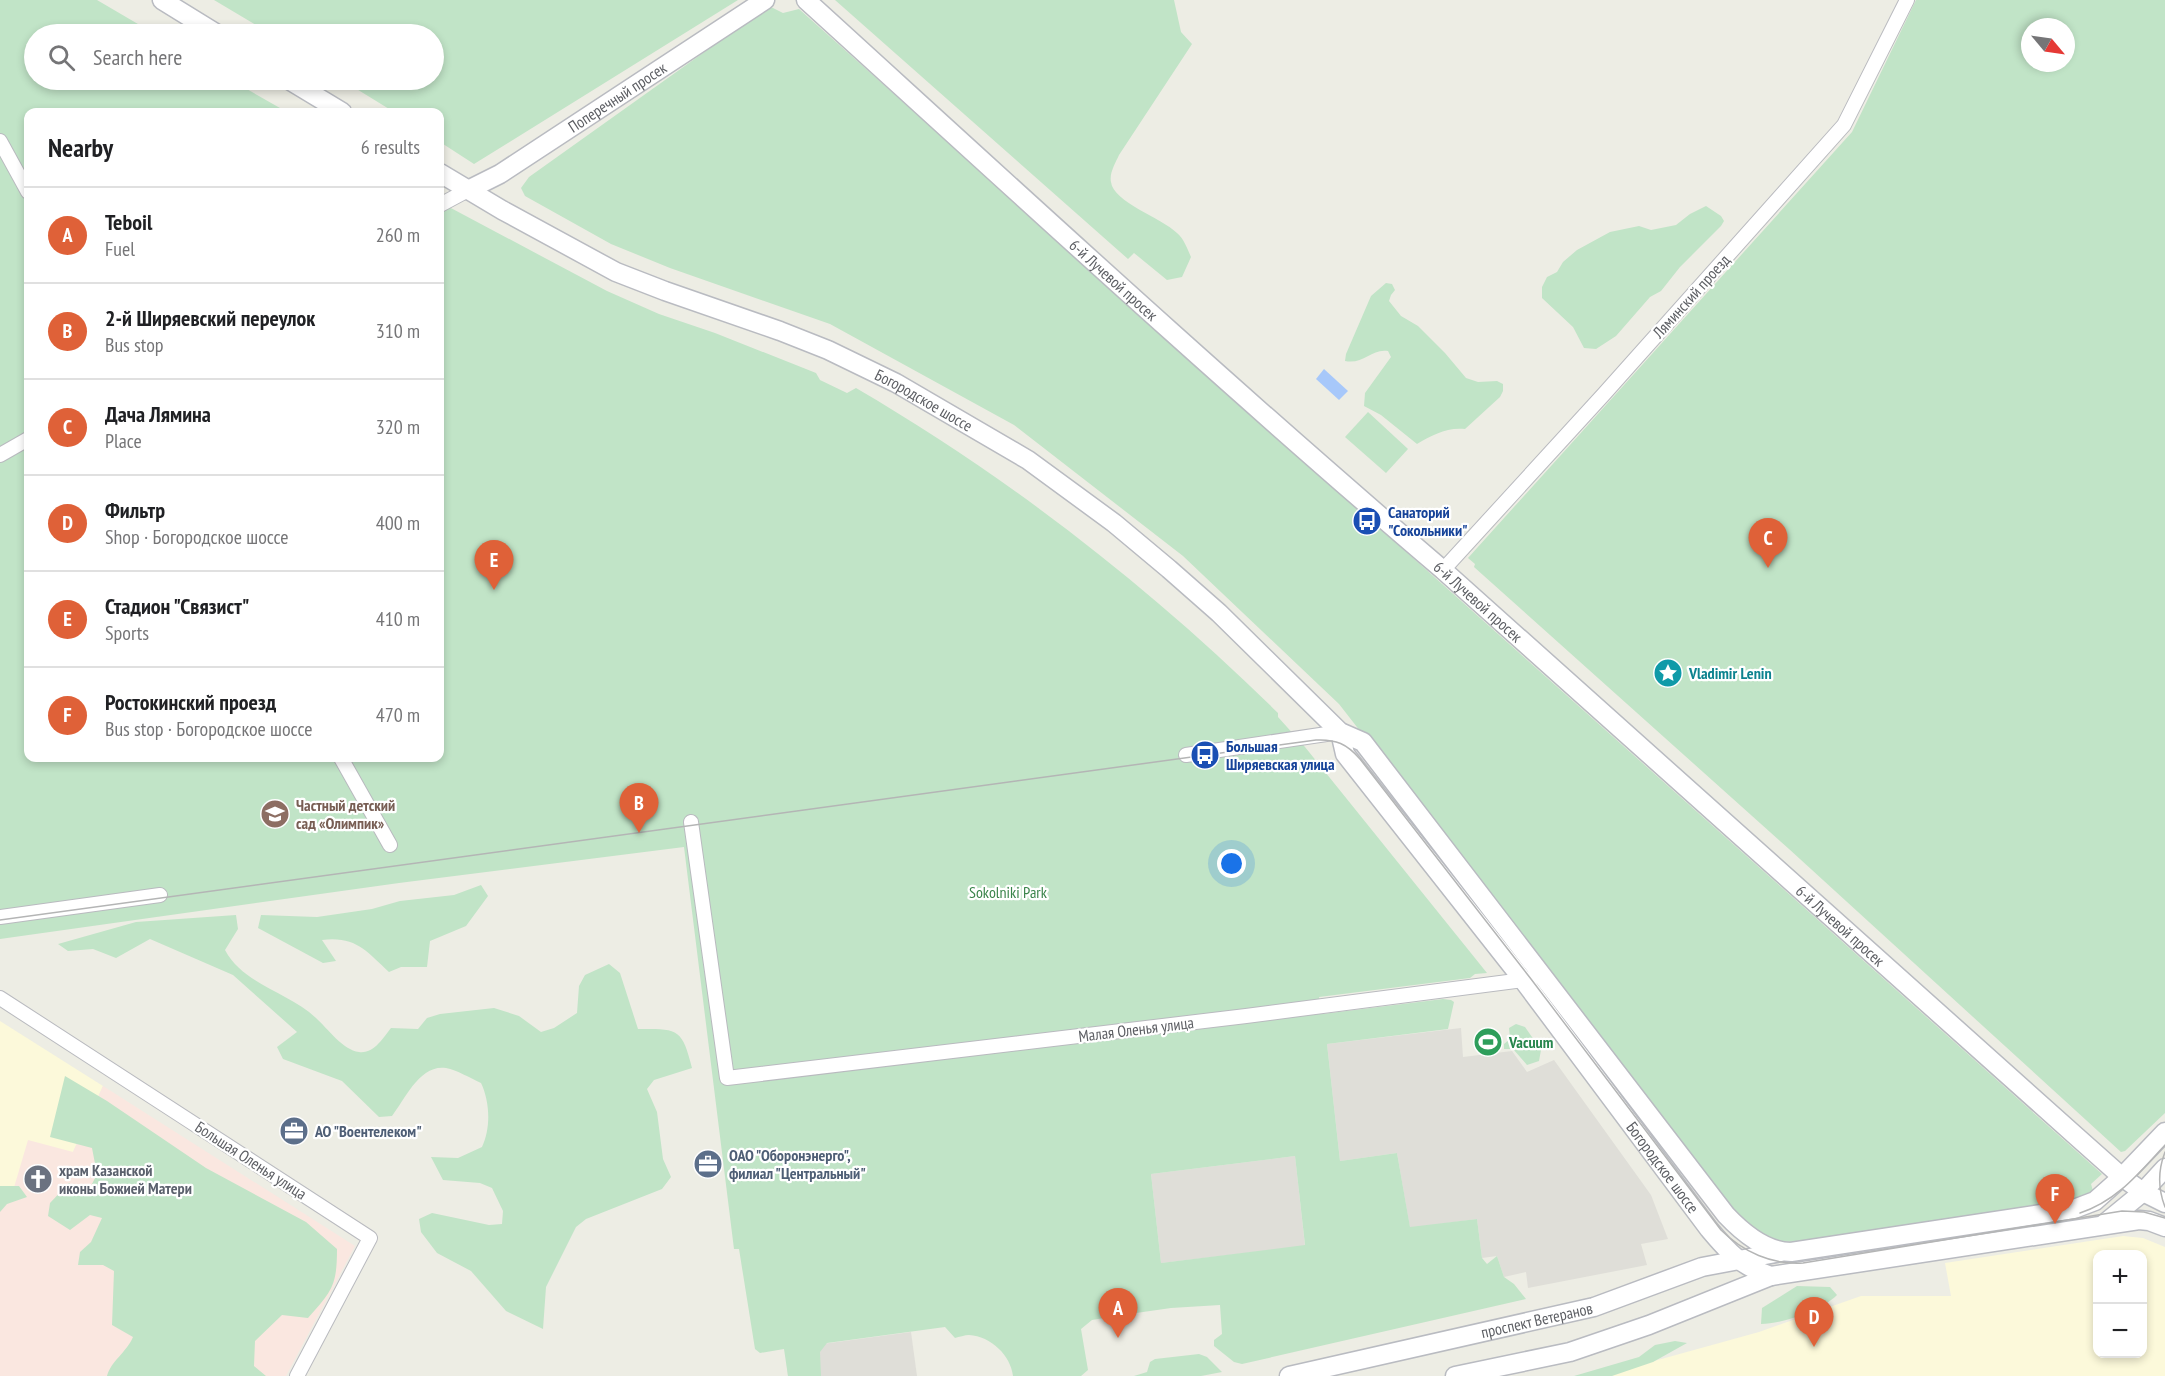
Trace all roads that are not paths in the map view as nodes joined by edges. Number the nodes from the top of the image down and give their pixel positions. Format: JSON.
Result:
{"nodes":[{"id":1,"x":162,"y":0,"type":"edge"},
{"id":2,"x":765,"y":0,"type":"edge"},
{"id":3,"x":806,"y":0,"type":"edge"},
{"id":4,"x":1906,"y":0,"type":"edge"},
{"id":5,"x":201,"y":24,"type":"edge"},
{"id":6,"x":306,"y":90,"type":"edge"},
{"id":7,"x":335,"y":108,"type":"edge"},
{"id":8,"x":0,"y":141,"type":"edge"},
{"id":9,"x":444,"y":175,"type":"edge"},
{"id":10,"x":24,"y":185,"type":"edge"},
{"id":11,"x":468,"y":190,"type":"junction"},
{"id":12,"x":444,"y":203,"type":"edge"},
{"id":13,"x":24,"y":441,"type":"edge"},
{"id":14,"x":0,"y":455,"type":"edge"},
{"id":15,"x":1443,"y":570,"type":"junction"},
{"id":16,"x":1340,"y":732,"type":"junction"},
{"id":17,"x":1186,"y":754,"type":"dead end"},
{"id":18,"x":343,"y":762,"type":"edge"},
{"id":19,"x":691,"y":822,"type":"dead end"},
{"id":20,"x":390,"y":845,"type":"dead end"},
{"id":21,"x":160,"y":895,"type":"dead end"},
{"id":22,"x":0,"y":917,"type":"edge"},
{"id":23,"x":1545,"y":977,"type":"junction"},
{"id":24,"x":1523,"y":980,"type":"junction"},
{"id":25,"x":0,"y":998,"type":"edge"},
{"id":26,"x":2165,"y":1132,"type":"edge"},
{"id":27,"x":2165,"y":1168,"type":"edge"},
{"id":28,"x":2122,"y":1178,"type":"junction"},
{"id":29,"x":2143,"y":1192,"type":"junction"},
{"id":30,"x":2165,"y":1203,"type":"edge"},
{"id":31,"x":2165,"y":1221,"type":"edge"},
{"id":32,"x":2104,"y":1224,"type":"junction"},
{"id":33,"x":2165,"y":1227,"type":"edge"},
{"id":34,"x":1781,"y":1252,"type":"junction"},
{"id":35,"x":1736,"y":1259,"type":"junction"},
{"id":36,"x":1771,"y":1276,"type":"junction"},
{"id":37,"x":297,"y":1376,"type":"edge"},
{"id":38,"x":1289,"y":1376,"type":"edge"},
{"id":39,"x":1455,"y":1376,"type":"edge"}],
"edges":[{"from":1,"to":5,"type":"main road"},
{"from":2,"to":11,"type":"main road","name":"Поперечный просек"},
{"from":3,"to":15,"type":"main road","name":"6-й Лучевой просек"},
{"from":4,"to":15,"type":"street","name":"Ляминский проезд"},
{"from":6,"to":7,"type":"main road"},
{"from":8,"to":10,"type":"street"},
{"from":9,"to":11,"type":"main road","name":"Богородское шоссе"},
{"from":11,"to":12,"type":"street"},
{"from":11,"to":16,"type":"main road","name":"Богородское шоссе"},
{"from":13,"to":14,"type":"street"},
{"from":15,"to":28,"type":"main road","name":"6-й Лучевой просек"},
{"from":16,"to":17,"type":"street"},
{"from":16,"to":23,"type":"main road","name":"Богородское шоссе"},
{"from":16,"to":24,"type":"main road","name":"Богородское шоссе"},
{"from":18,"to":20,"type":"street"},
{"from":19,"to":24,"type":"street","name":"Малая Оленья улица"},
{"from":21,"to":22,"type":"street"},
{"from":23,"to":24,"type":"street","name":"Малая Оленья улица"},
{"from":23,"to":34,"type":"main road","name":"Богородское шоссе"},
{"from":24,"to":35,"type":"main road","name":"Богородское шоссе"},
{"from":25,"to":37,"type":"street","name":"Большая Оленья улица"},
{"from":26,"to":28,"type":"main road"},
{"from":27,"to":29,"type":"main road"},
{"from":28,"to":29,"type":"main road","name":"6-й Лучевой просек"},
{"from":28,"to":34,"type":"main road"},
{"from":29,"to":30,"type":"main road"},
{"from":29,"to":31,"type":"main road"},
{"from":29,"to":32,"type":"main road"},
{"from":32,"to":33,"type":"main road"},
{"from":32,"to":36,"type":"main road"},
{"from":34,"to":35,"type":"main road","name":"проспект Ветеранов"},
{"from":35,"to":36,"type":"main road","name":"Богородское шоссе"},
{"from":35,"to":38,"type":"main road","name":"проспект Ветеранов"},
{"from":36,"to":39,"type":"main road"}]}
